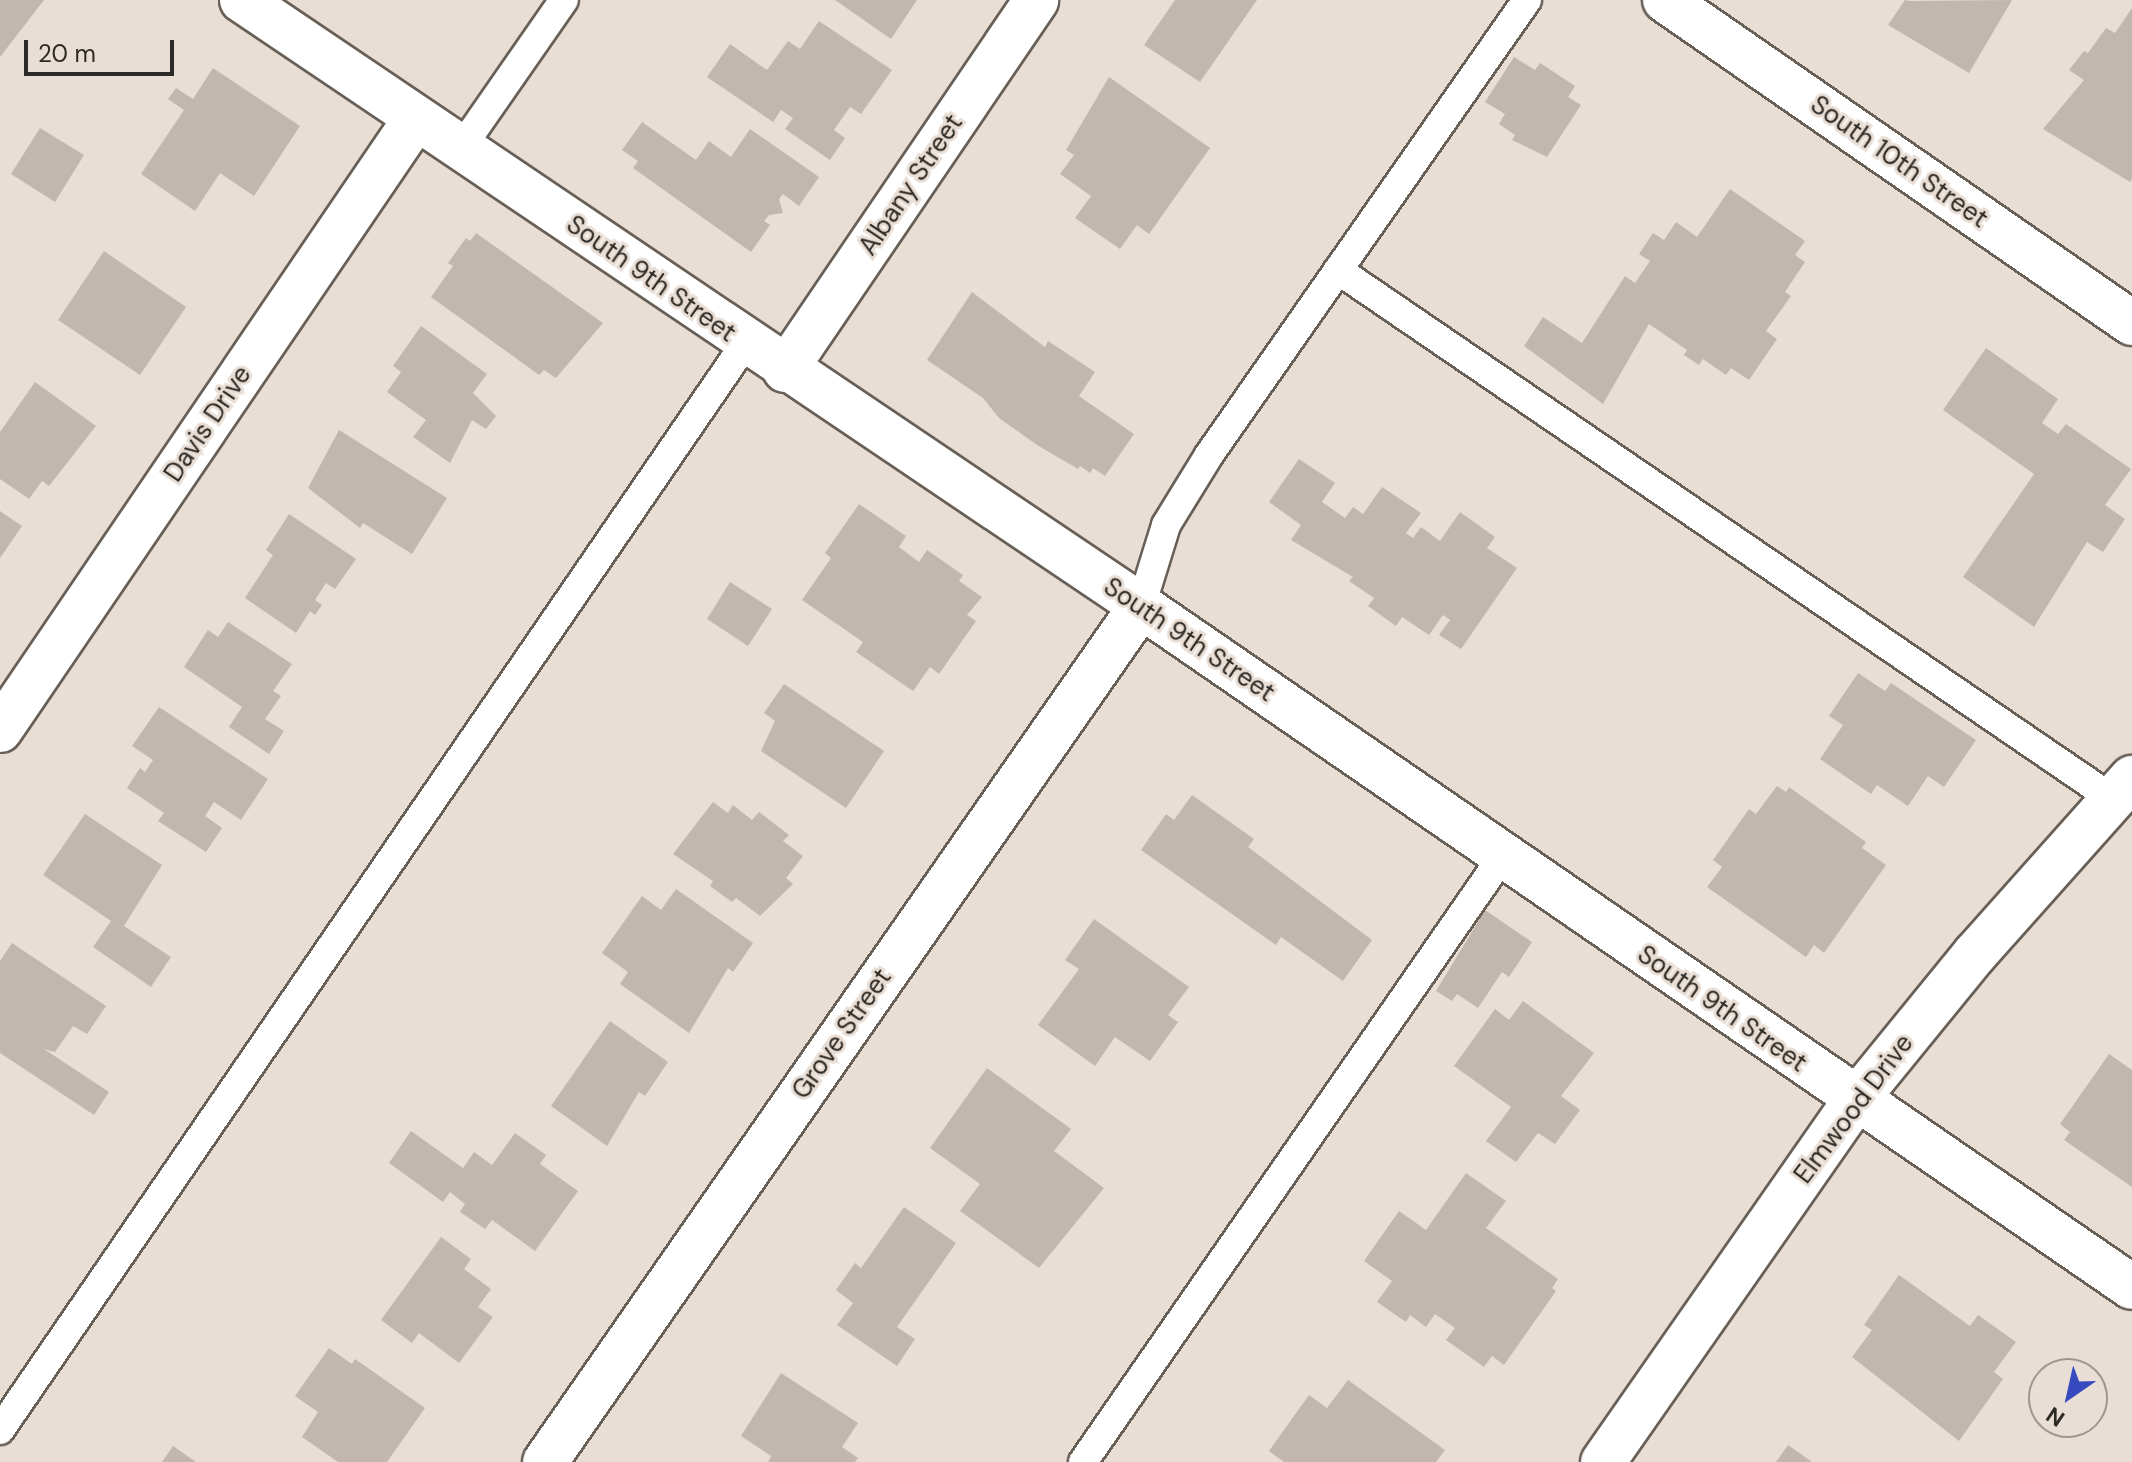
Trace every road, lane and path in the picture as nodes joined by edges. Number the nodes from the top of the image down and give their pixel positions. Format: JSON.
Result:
{"nodes":[{"id":1,"x":242,"y":0,"type":"edge"},
{"id":2,"x":564,"y":0,"type":"edge"},
{"id":3,"x":1036,"y":0,"type":"edge"},
{"id":4,"x":1527,"y":0,"type":"edge"},
{"id":5,"x":1665,"y":0,"type":"edge"},
{"id":6,"x":416,"y":118,"type":"junction"},
{"id":7,"x":461,"y":148,"type":"junction"},
{"id":8,"x":1338,"y":270,"type":"junction"},
{"id":9,"x":2132,"y":323,"type":"edge"},
{"id":10,"x":745,"y":344,"type":"junction"},
{"id":11,"x":785,"y":370,"type":"junction"},
{"id":12,"x":1141,"y":606,"type":"junction"},
{"id":13,"x":0,"y":730,"type":"edge"},
{"id":14,"x":2123,"y":788,"type":"edge"},
{"id":15,"x":1502,"y":857,"type":"junction"},
{"id":16,"x":1855,"y":1101,"type":"junction"},
{"id":17,"x":2132,"y":1287,"type":"edge"},
{"id":18,"x":0,"y":1430,"type":"edge"},
{"id":19,"x":545,"y":1462,"type":"edge"},
{"id":20,"x":1083,"y":1462,"type":"edge"},
{"id":21,"x":1603,"y":1462,"type":"edge"}],
"edges":[{"from":1,"to":6,"type":"street","name":"South 9th Street"},
{"from":2,"to":7,"type":"lane"},
{"from":3,"to":11,"type":"street","name":"Albany Street"},
{"from":4,"to":8,"type":"lane"},
{"from":5,"to":9,"type":"street","name":"South 10th Street"},
{"from":6,"to":7,"type":"street","name":"South 9th Street"},
{"from":6,"to":13,"type":"street","name":"Davis Drive"},
{"from":7,"to":10,"type":"street","name":"South 9th Street"},
{"from":8,"to":12,"type":"lane"},
{"from":8,"to":14,"type":"lane"},
{"from":10,"to":11,"type":"street","name":"South 9th Street"},
{"from":10,"to":18,"type":"lane"},
{"from":11,"to":12,"type":"street","name":"South 9th Street"},
{"from":12,"to":15,"type":"street","name":"South 9th Street"},
{"from":12,"to":19,"type":"street","name":"Grove Street"},
{"from":14,"to":16,"type":"street","name":"Elmwood Drive"},
{"from":15,"to":16,"type":"street","name":"South 9th Street"},
{"from":15,"to":20,"type":"lane"},
{"from":16,"to":17,"type":"street","name":"South 9th Street"},
{"from":16,"to":21,"type":"street","name":"Elmwood Drive"}]}
